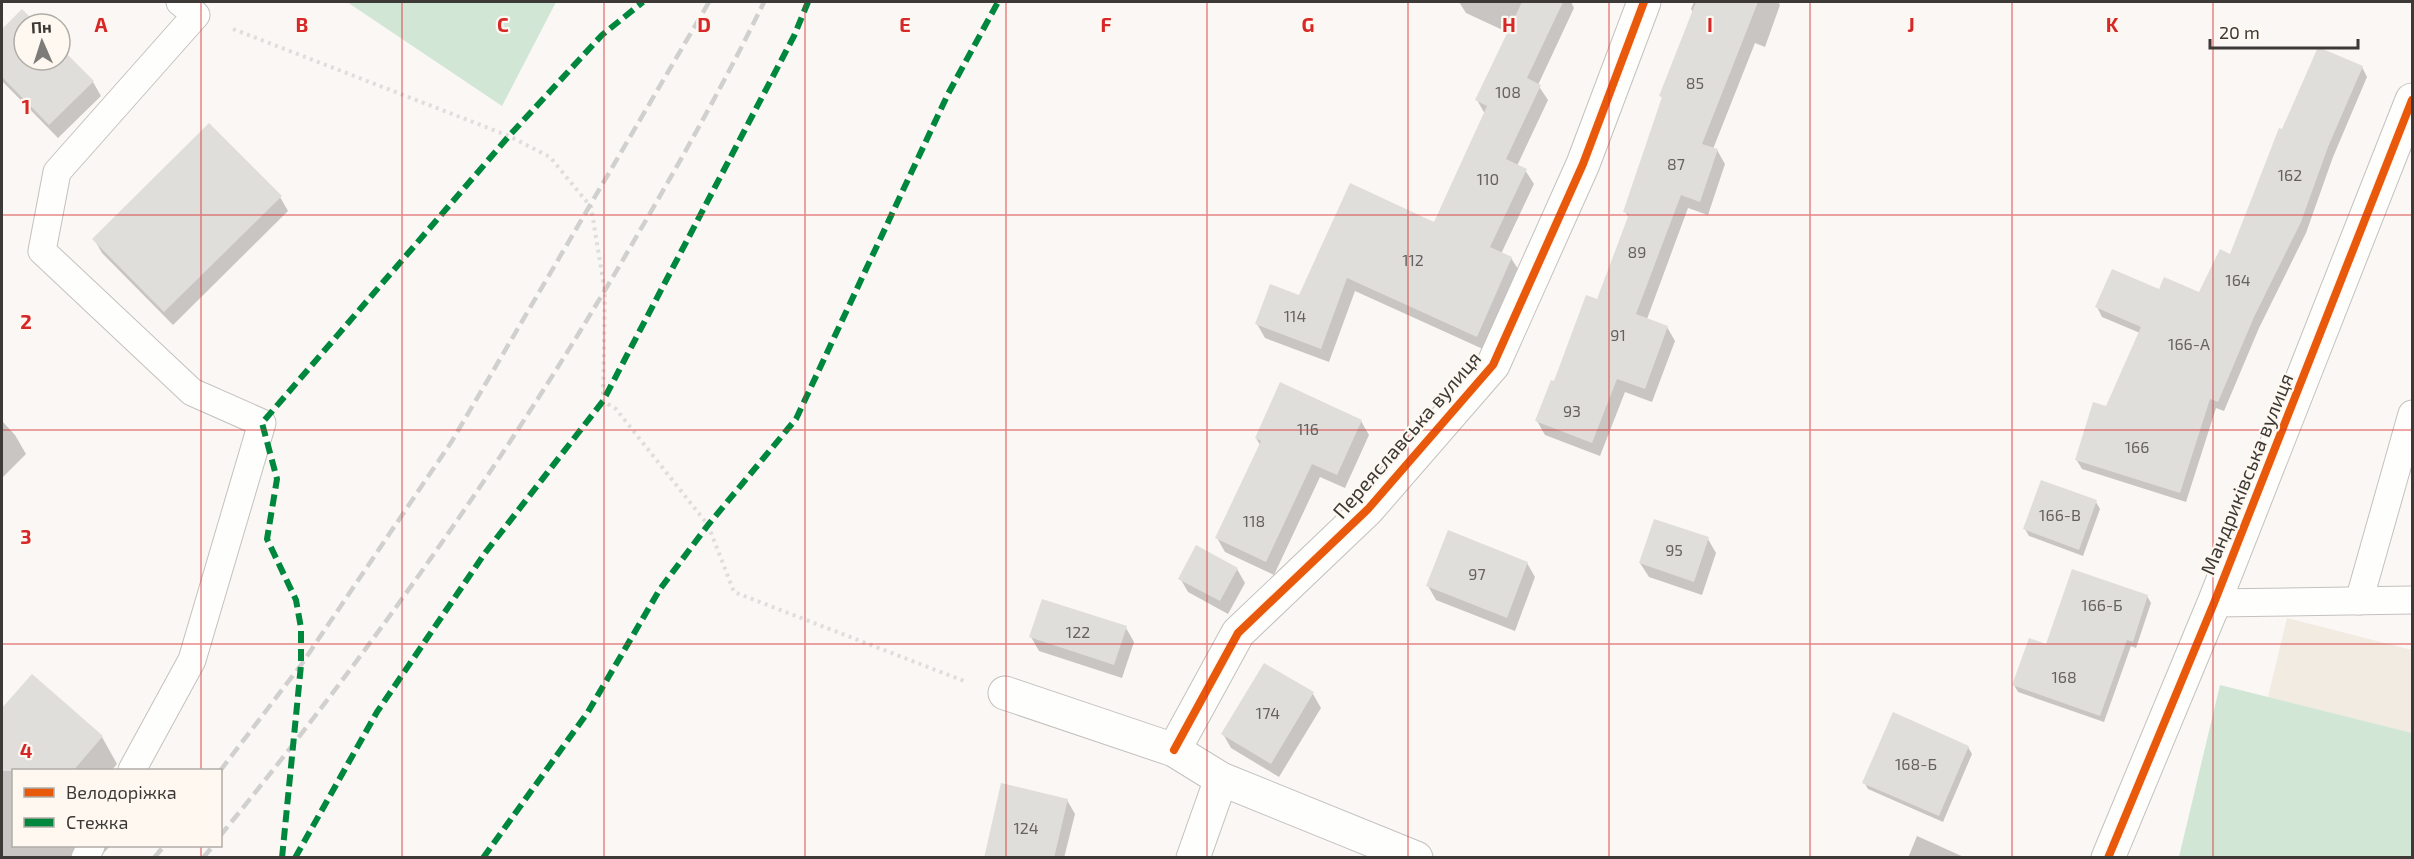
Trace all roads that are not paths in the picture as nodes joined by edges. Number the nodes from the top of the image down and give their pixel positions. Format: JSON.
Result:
{"nodes":[{"id":1,"x":1644,"y":2,"type":"edge"},
{"id":2,"x":188,"y":8,"type":"edge"},
{"id":3,"x":2410,"y":117,"type":"edge"},
{"id":4,"x":2412,"y":414,"type":"edge"},
{"id":5,"x":2412,"y":600,"type":"edge"},
{"id":6,"x":2360,"y":601,"type":"junction"},
{"id":7,"x":2214,"y":603,"type":"junction"},
{"id":8,"x":1005,"y":693,"type":"road end"},
{"id":9,"x":1174,"y":750,"type":"junction"},
{"id":10,"x":133,"y":769,"type":"edge"},
{"id":11,"x":1221,"y":779,"type":"junction"},
{"id":12,"x":1193,"y":858,"type":"edge"},
{"id":13,"x":1416,"y":858,"type":"edge"},
{"id":14,"x":2108,"y":858,"type":"edge"}],
"edges":[{"from":1,"to":9,"type":"street","name":"Переяславська вулиця"},
{"from":2,"to":10,"type":"lane"},
{"from":3,"to":7,"type":"street","name":"Мандриківська вулиця"},
{"from":4,"to":6,"type":"lane"},
{"from":5,"to":6,"type":"lane"},
{"from":6,"to":7,"type":"lane"},
{"from":7,"to":14,"type":"street","name":"Мандриківська вулиця"},
{"from":8,"to":9,"type":"street"},
{"from":9,"to":11,"type":"street"},
{"from":11,"to":12,"type":"street"},
{"from":11,"to":13,"type":"street"}]}
